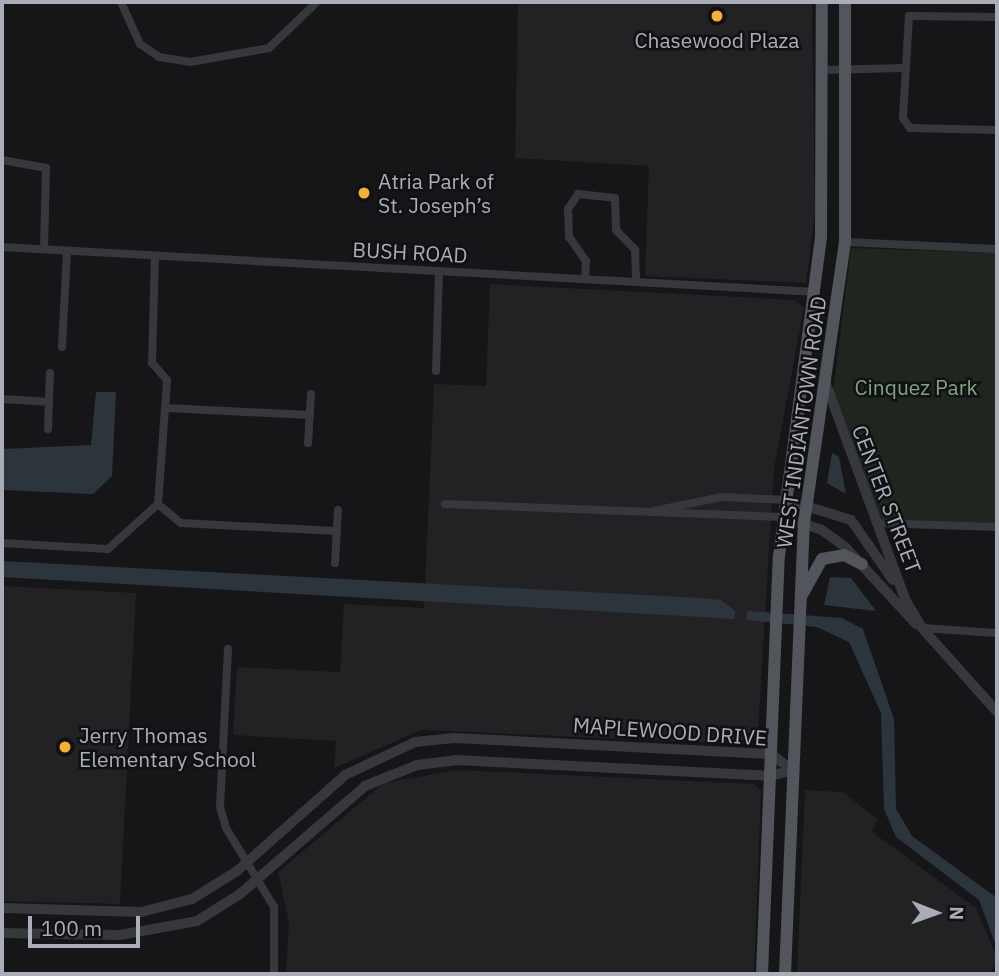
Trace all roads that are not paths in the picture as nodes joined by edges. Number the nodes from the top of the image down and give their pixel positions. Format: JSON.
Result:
{"nodes":[{"id":1,"x":121,"y":2,"type":"edge"},
{"id":2,"x":317,"y":2,"type":"edge"},
{"id":3,"x":822,"y":2,"type":"edge"},
{"id":4,"x":845,"y":2,"type":"edge"},
{"id":5,"x":997,"y":17,"type":"edge"},
{"id":6,"x":823,"y":64,"type":"junction"},
{"id":7,"x":844,"y":66,"type":"junction"},
{"id":8,"x":904,"y":68,"type":"junction"},
{"id":9,"x":997,"y":130,"type":"edge"},
{"id":10,"x":2,"y":160,"type":"edge"},
{"id":11,"x":845,"y":242,"type":"junction"},
{"id":12,"x":2,"y":247,"type":"edge"},
{"id":13,"x":44,"y":249,"type":"junction"},
{"id":14,"x":997,"y":249,"type":"edge"},
{"id":15,"x":66,"y":251,"type":"junction"},
{"id":16,"x":155,"y":256,"type":"junction"},
{"id":17,"x":439,"y":271,"type":"junction"},
{"id":18,"x":585,"y":279,"type":"junction"},
{"id":19,"x":636,"y":282,"type":"junction"},
{"id":20,"x":816,"y":292,"type":"junction"},
{"id":21,"x":62,"y":347,"type":"dead end"},
{"id":22,"x":436,"y":371,"type":"dead end"},
{"id":23,"x":50,"y":373,"type":"dead end"},
{"id":24,"x":825,"y":380,"type":"junction"},
{"id":25,"x":311,"y":394,"type":"dead end"},
{"id":26,"x":2,"y":399,"type":"edge"},
{"id":27,"x":48,"y":402,"type":"junction"},
{"id":28,"x":166,"y":408,"type":"junction"},
{"id":29,"x":310,"y":415,"type":"junction"},
{"id":30,"x":48,"y":429,"type":"dead end"},
{"id":31,"x":308,"y":443,"type":"dead end"},
{"id":32,"x":786,"y":500,"type":"junction"},
{"id":33,"x":806,"y":503,"type":"junction"},
{"id":34,"x":158,"y":504,"type":"junction"},
{"id":35,"x":444,"y":504,"type":"dead end"},
{"id":36,"x":338,"y":510,"type":"dead end"},
{"id":37,"x":644,"y":513,"type":"junction"},
{"id":38,"x":784,"y":517,"type":"junction"},
{"id":39,"x":804,"y":523,"type":"junction"},
{"id":40,"x":876,"y":523,"type":"junction"},
{"id":41,"x":997,"y":527,"type":"edge"},
{"id":42,"x":336,"y":531,"type":"junction"},
{"id":43,"x":2,"y":543,"type":"edge"},
{"id":44,"x":335,"y":563,"type":"dead end"},
{"id":45,"x":862,"y":564,"type":"junction"},
{"id":46,"x":906,"y":601,"type":"junction"},
{"id":47,"x":799,"y":606,"type":"junction"},
{"id":48,"x":922,"y":628,"type":"junction"},
{"id":49,"x":997,"y":633,"type":"edge"},
{"id":50,"x":228,"y":649,"type":"dead end"},
{"id":51,"x":997,"y":712,"type":"edge"},
{"id":52,"x":771,"y":754,"type":"junction"},
{"id":53,"x":792,"y":770,"type":"junction"},
{"id":54,"x":770,"y":776,"type":"junction"},
{"id":55,"x":248,"y":862,"type":"junction"},
{"id":56,"x":258,"y":878,"type":"junction"},
{"id":57,"x":2,"y":908,"type":"edge"},
{"id":58,"x":2,"y":933,"type":"edge"},
{"id":59,"x":274,"y":974,"type":"edge"},
{"id":60,"x":762,"y":974,"type":"edge"},
{"id":61,"x":785,"y":974,"type":"edge"}],
"edges":[{"from":1,"to":2,"type":"street"},
{"from":3,"to":6,"type":"main road","name":"WEST INDIANTOWN ROAD"},
{"from":4,"to":7,"type":"main road","name":"WEST INDIANTOWN ROAD"},
{"from":5,"to":8,"type":"street"},
{"from":6,"to":7,"type":"street"},
{"from":6,"to":20,"type":"main road","name":"WEST INDIANTOWN ROAD"},
{"from":7,"to":8,"type":"street"},
{"from":7,"to":11,"type":"main road","name":"WEST INDIANTOWN ROAD"},
{"from":8,"to":9,"type":"street"},
{"from":10,"to":13,"type":"street"},
{"from":11,"to":14,"type":"street"},
{"from":11,"to":24,"type":"main road","name":"WEST INDIANTOWN ROAD"},
{"from":12,"to":13,"type":"street","name":"BUSH ROAD"},
{"from":13,"to":15,"type":"street","name":"BUSH ROAD"},
{"from":15,"to":16,"type":"street","name":"BUSH ROAD"},
{"from":15,"to":21,"type":"street"},
{"from":16,"to":17,"type":"street","name":"BUSH ROAD"},
{"from":16,"to":28,"type":"street"},
{"from":17,"to":18,"type":"street","name":"BUSH ROAD"},
{"from":17,"to":22,"type":"street"},
{"from":18,"to":19,"type":"street","name":"BUSH ROAD"},
{"from":18,"to":19,"type":"street"},
{"from":19,"to":20,"type":"street","name":"BUSH ROAD"},
{"from":20,"to":32,"type":"main road","name":"WEST INDIANTOWN ROAD"},
{"from":23,"to":27,"type":"street"},
{"from":24,"to":33,"type":"main road","name":"WEST INDIANTOWN ROAD"},
{"from":24,"to":40,"type":"street","name":"CENTER STREET"},
{"from":25,"to":29,"type":"street"},
{"from":26,"to":27,"type":"street"},
{"from":27,"to":30,"type":"street"},
{"from":28,"to":29,"type":"street"},
{"from":28,"to":34,"type":"street"},
{"from":29,"to":31,"type":"street"},
{"from":32,"to":33,"type":"street"},
{"from":32,"to":37,"type":"street","name":"CENTER STREET"},
{"from":32,"to":38,"type":"main road","name":"WEST INDIANTOWN ROAD"},
{"from":33,"to":39,"type":"main road","name":"WEST INDIANTOWN ROAD"},
{"from":33,"to":46,"type":"street"},
{"from":34,"to":42,"type":"street"},
{"from":34,"to":43,"type":"street"},
{"from":35,"to":37,"type":"street","name":"CENTER STREET"},
{"from":36,"to":42,"type":"street"},
{"from":37,"to":38,"type":"street","name":"CENTER STREET"},
{"from":38,"to":39,"type":"street","name":"CENTER STREET"},
{"from":38,"to":52,"type":"main road","name":"WEST INDIANTOWN ROAD"},
{"from":39,"to":45,"type":"street","name":"CENTER STREET"},
{"from":39,"to":47,"type":"main road","name":"WEST INDIANTOWN ROAD"},
{"from":40,"to":41,"type":"street"},
{"from":40,"to":46,"type":"street","name":"CENTER STREET"},
{"from":42,"to":44,"type":"street"},
{"from":45,"to":47,"type":"main road"},
{"from":45,"to":48,"type":"street","name":"CENTER STREET"},
{"from":46,"to":48,"type":"street","name":"CENTER STREET"},
{"from":47,"to":53,"type":"main road","name":"WEST INDIANTOWN ROAD"},
{"from":48,"to":49,"type":"street"},
{"from":48,"to":51,"type":"street","name":"CENTER STREET"},
{"from":50,"to":55,"type":"street"},
{"from":52,"to":53,"type":"street","name":"MAPLEWOOD DRIVE"},
{"from":52,"to":54,"type":"main road","name":"WEST INDIANTOWN ROAD"},
{"from":52,"to":55,"type":"street","name":"MAPLEWOOD DRIVE"},
{"from":53,"to":54,"type":"street","name":"MAPLEWOOD DRIVE"},
{"from":53,"to":61,"type":"main road","name":"WEST INDIANTOWN ROAD"},
{"from":54,"to":56,"type":"street","name":"MAPLEWOOD DRIVE"},
{"from":54,"to":60,"type":"main road","name":"WEST INDIANTOWN ROAD"},
{"from":55,"to":56,"type":"street"},
{"from":55,"to":57,"type":"street","name":"MAPLEWOOD DRIVE"},
{"from":56,"to":58,"type":"street","name":"MAPLEWOOD DRIVE"},
{"from":56,"to":59,"type":"street"}]}
